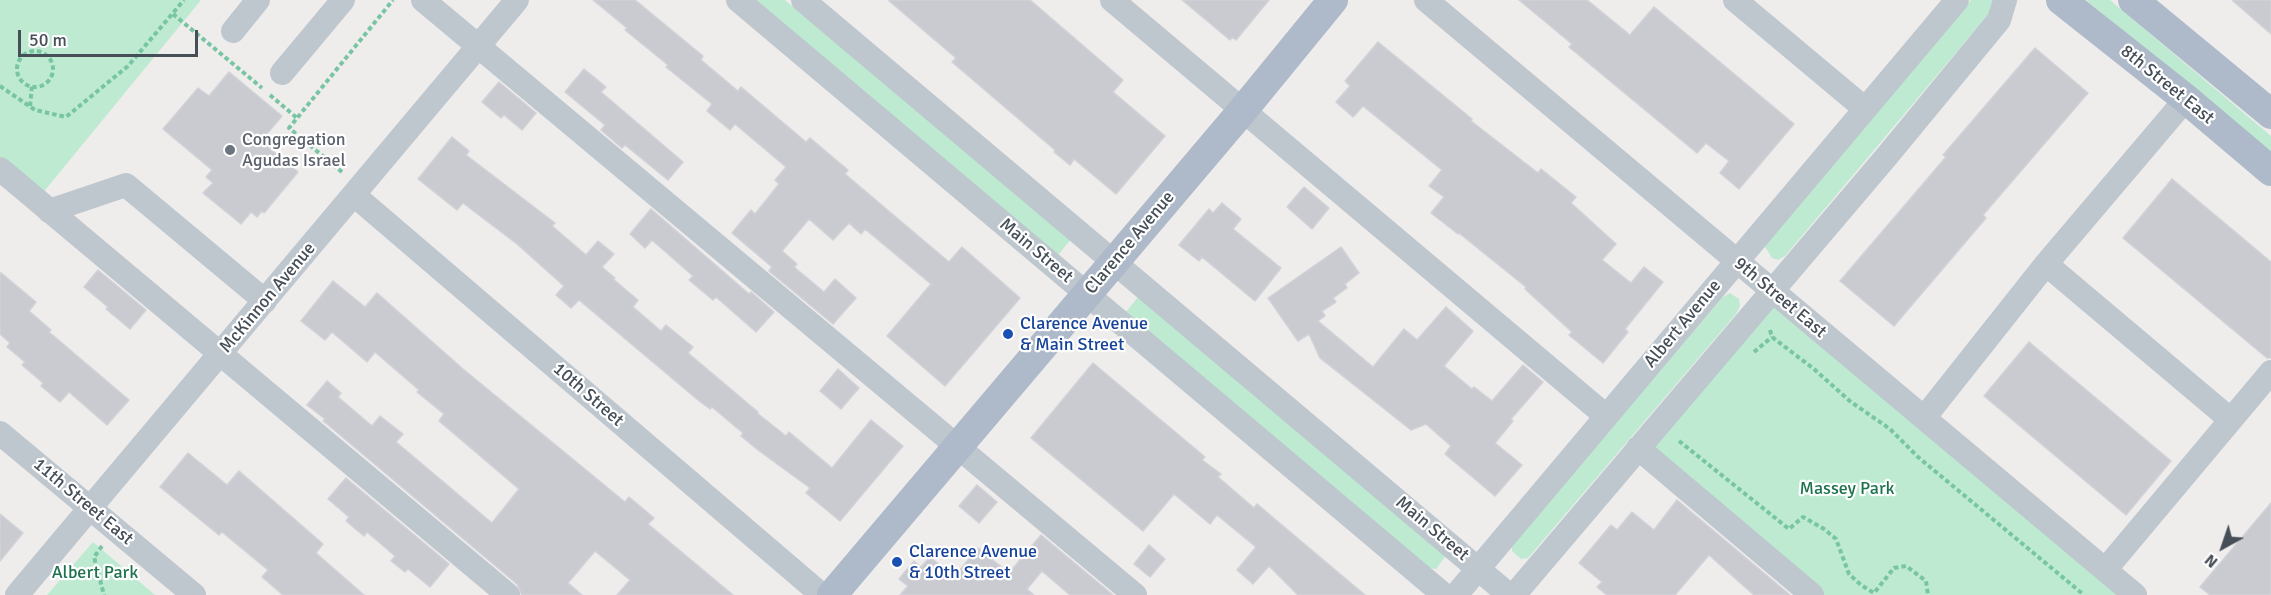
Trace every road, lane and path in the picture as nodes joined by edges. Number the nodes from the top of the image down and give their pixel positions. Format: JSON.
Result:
{"nodes":[{"id":1,"x":184,"y":0,"type":"edge"},
{"id":2,"x":258,"y":0,"type":"edge"},
{"id":3,"x":343,"y":0,"type":"edge"},
{"id":4,"x":393,"y":0,"type":"edge"},
{"id":5,"x":423,"y":0,"type":"edge"},
{"id":6,"x":518,"y":0,"type":"edge"},
{"id":7,"x":738,"y":0,"type":"edge"},
{"id":8,"x":803,"y":0,"type":"edge"},
{"id":9,"x":1112,"y":0,"type":"edge"},
{"id":10,"x":1333,"y":0,"type":"edge"},
{"id":11,"x":1426,"y":0,"type":"edge"},
{"id":12,"x":1735,"y":0,"type":"edge"},
{"id":13,"x":1957,"y":0,"type":"edge"},
{"id":14,"x":2005,"y":0,"type":"edge"},
{"id":15,"x":2061,"y":0,"type":"edge"},
{"id":16,"x":2133,"y":0,"type":"edge"},
{"id":17,"x":173,"y":14,"type":"junction"},
{"id":18,"x":232,"y":31,"type":"dead end"},
{"id":19,"x":478,"y":47,"type":"junction"},
{"id":20,"x":282,"y":73,"type":"dead end"},
{"id":21,"x":0,"y":86,"type":"edge"},
{"id":22,"x":32,"y":87,"type":"junction"},
{"id":23,"x":2186,"y":99,"type":"junction"},
{"id":24,"x":30,"y":106,"type":"junction"},
{"id":25,"x":1864,"y":108,"type":"junction"},
{"id":26,"x":1243,"y":110,"type":"junction"},
{"id":27,"x":2271,"y":114,"type":"edge"},
{"id":28,"x":297,"y":118,"type":"junction"},
{"id":29,"x":0,"y":170,"type":"edge"},
{"id":30,"x":2271,"y":171,"type":"edge"},
{"id":31,"x":371,"y":173,"type":"junction"},
{"id":32,"x":354,"y":195,"type":"junction"},
{"id":33,"x":50,"y":211,"type":"junction"},
{"id":34,"x":1736,"y":261,"type":"junction"},
{"id":35,"x":1114,"y":262,"type":"junction"},
{"id":36,"x":2046,"y":264,"type":"junction"},
{"id":37,"x":1087,"y":294,"type":"junction"},
{"id":38,"x":1780,"y":299,"type":"junction"},
{"id":39,"x":265,"y":301,"type":"junction"},
{"id":40,"x":220,"y":356,"type":"junction"},
{"id":41,"x":2271,"y":372,"type":"edge"},
{"id":42,"x":1606,"y":416,"type":"junction"},
{"id":43,"x":1924,"y":418,"type":"junction"},
{"id":44,"x":2231,"y":420,"type":"junction"},
{"id":45,"x":0,"y":433,"type":"edge"},
{"id":46,"x":1679,"y":441,"type":"dead end"},
{"id":47,"x":957,"y":447,"type":"junction"},
{"id":48,"x":1638,"y":448,"type":"junction"},
{"id":49,"x":90,"y":509,"type":"junction"},
{"id":50,"x":116,"y":530,"type":"junction"},
{"id":51,"x":1478,"y":569,"type":"junction"},
{"id":52,"x":2105,"y":570,"type":"junction"},
{"id":53,"x":1874,"y":594,"type":"edge"},
{"id":54,"x":17,"y":595,"type":"edge"},
{"id":55,"x":104,"y":595,"type":"edge"},
{"id":56,"x":194,"y":595,"type":"edge"},
{"id":57,"x":508,"y":595,"type":"edge"},
{"id":58,"x":822,"y":595,"type":"edge"},
{"id":59,"x":832,"y":595,"type":"edge"},
{"id":60,"x":1134,"y":595,"type":"edge"},
{"id":61,"x":1444,"y":595,"type":"edge"},
{"id":62,"x":1456,"y":595,"type":"edge"},
{"id":63,"x":1509,"y":595,"type":"edge"},
{"id":64,"x":1514,"y":595,"type":"edge"},
{"id":65,"x":1812,"y":595,"type":"edge"},
{"id":66,"x":1928,"y":595,"type":"edge"},
{"id":67,"x":2084,"y":595,"type":"edge"},
{"id":68,"x":2135,"y":595,"type":"edge"}],
"edges":[{"from":1,"to":17,"type":"path"},
{"from":2,"to":18,"type":"street"},
{"from":3,"to":20,"type":"street"},
{"from":4,"to":28,"type":"path"},
{"from":5,"to":19,"type":"street"},
{"from":6,"to":19,"type":"street","name":"McKinnon Avenue"},
{"from":7,"to":37,"type":"street","name":"Main Street"},
{"from":8,"to":35,"type":"street","name":"Main Street"},
{"from":9,"to":26,"type":"street"},
{"from":10,"to":26,"type":"main road","name":"Clarence Avenue"},
{"from":11,"to":34,"type":"street","name":"9th Street East"},
{"from":12,"to":25,"type":"street"},
{"from":13,"to":25,"type":"street","name":"Albert Avenue"},
{"from":14,"to":38,"type":"street"},
{"from":15,"to":23,"type":"main road","name":"8th Street East"},
{"from":16,"to":27,"type":"main road"},
{"from":17,"to":24,"type":"path"},
{"from":17,"to":28,"type":"path"},
{"from":19,"to":31,"type":"street","name":"McKinnon Avenue"},
{"from":19,"to":47,"type":"street"},
{"from":21,"to":24,"type":"path"},
{"from":22,"to":22,"type":"path"},
{"from":22,"to":24,"type":"path"},
{"from":23,"to":30,"type":"main road","name":"8th Street East"},
{"from":23,"to":36,"type":"street"},
{"from":25,"to":34,"type":"street","name":"Albert Avenue"},
{"from":26,"to":35,"type":"main road","name":"Clarence Avenue"},
{"from":26,"to":42,"type":"street"},
{"from":28,"to":31,"type":"path"},
{"from":29,"to":33,"type":"street"},
{"from":31,"to":32,"type":"street","name":"McKinnon Avenue"},
{"from":32,"to":39,"type":"street","name":"McKinnon Avenue"},
{"from":32,"to":58,"type":"street","name":"10th Street"},
{"from":33,"to":39,"type":"street"},
{"from":33,"to":40,"type":"street"},
{"from":34,"to":38,"type":"street","name":"9th Street East"},
{"from":34,"to":42,"type":"street","name":"Albert Avenue"},
{"from":35,"to":37,"type":"main road","name":"Clarence Avenue"},
{"from":35,"to":51,"type":"street","name":"Main Street"},
{"from":36,"to":43,"type":"street"},
{"from":36,"to":44,"type":"street"},
{"from":37,"to":47,"type":"main road","name":"Clarence Avenue"},
{"from":37,"to":61,"type":"street","name":"Main Street"},
{"from":38,"to":43,"type":"street","name":"9th Street East"},
{"from":38,"to":48,"type":"street"},
{"from":38,"to":67,"type":"path"},
{"from":39,"to":40,"type":"street","name":"McKinnon Avenue"},
{"from":40,"to":49,"type":"street","name":"McKinnon Avenue"},
{"from":40,"to":57,"type":"street"},
{"from":41,"to":44,"type":"street"},
{"from":42,"to":51,"type":"street","name":"Albert Avenue"},
{"from":43,"to":52,"type":"street","name":"9th Street East"},
{"from":44,"to":52,"type":"street"},
{"from":45,"to":49,"type":"street","name":"11th Street East"},
{"from":46,"to":53,"type":"path"},
{"from":47,"to":59,"type":"main road","name":"Clarence Avenue"},
{"from":47,"to":60,"type":"street"},
{"from":48,"to":64,"type":"street"},
{"from":48,"to":65,"type":"street"},
{"from":49,"to":50,"type":"street","name":"11th Street East"},
{"from":49,"to":54,"type":"street","name":"McKinnon Avenue"},
{"from":50,"to":55,"type":"path"},
{"from":50,"to":56,"type":"street","name":"11th Street East"},
{"from":51,"to":62,"type":"street","name":"Albert Avenue"},
{"from":51,"to":63,"type":"street","name":"Main Street"},
{"from":52,"to":68,"type":"street","name":"9th Street East"},
{"from":53,"to":66,"type":"path"}]}
